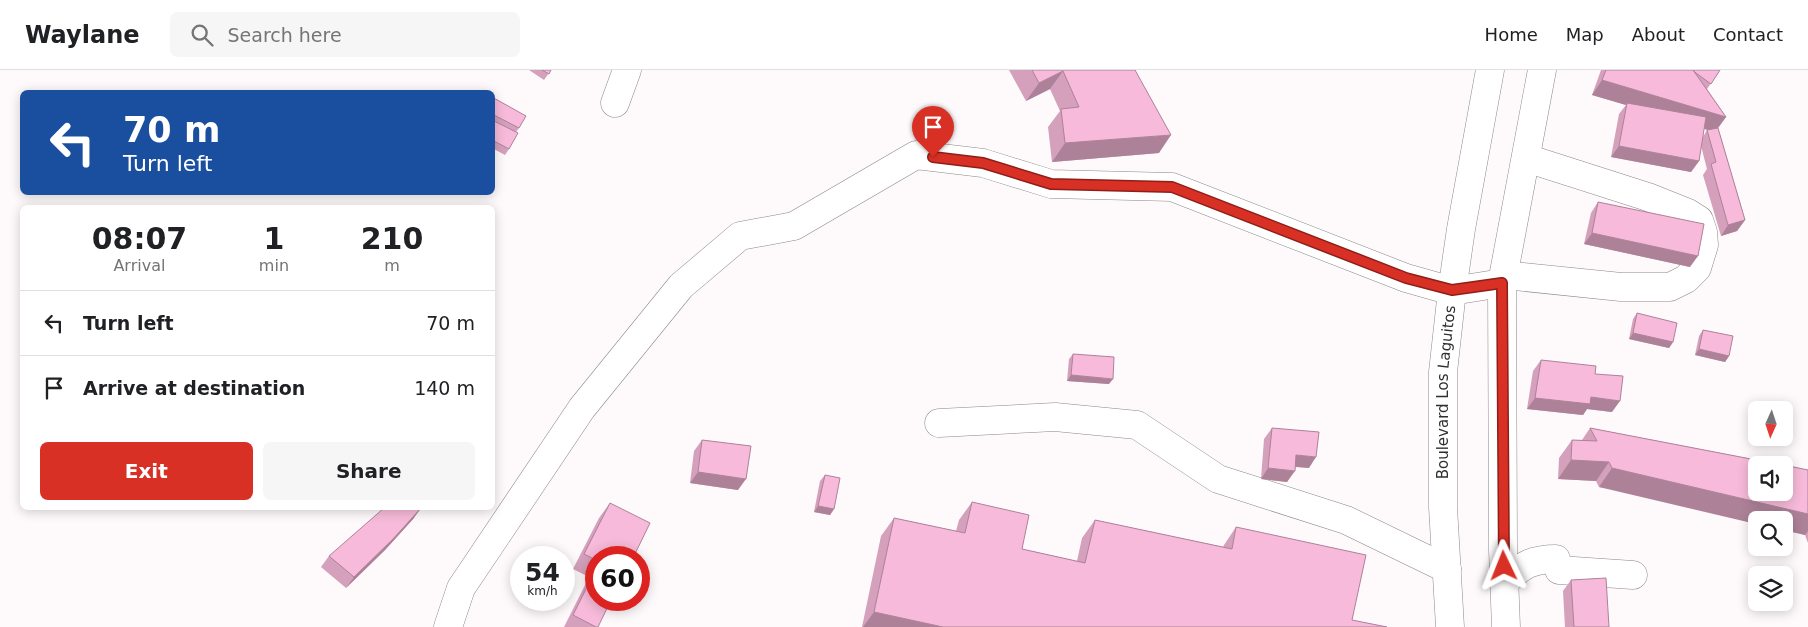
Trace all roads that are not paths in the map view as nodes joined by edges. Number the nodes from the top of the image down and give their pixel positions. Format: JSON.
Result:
{"nodes":[{"id":1,"x":626,"y":70,"type":"edge"},
{"id":2,"x":1490,"y":70,"type":"edge"},
{"id":3,"x":1542,"y":70,"type":"edge"},
{"id":4,"x":616,"y":103,"type":"dead end"},
{"id":5,"x":1526,"y":158,"type":"junction"},
{"id":6,"x":1503,"y":279,"type":"junction"},
{"id":7,"x":1452,"y":290,"type":"junction"},
{"id":8,"x":939,"y":423,"type":"dead end"},
{"id":9,"x":1447,"y":570,"type":"junction"},
{"id":10,"x":1633,"y":575,"type":"dead end"},
{"id":11,"x":1505,"y":582,"type":"junction"},
{"id":12,"x":448,"y":627,"type":"edge"},
{"id":13,"x":1450,"y":627,"type":"edge"},
{"id":14,"x":1506,"y":627,"type":"edge"}],
"edges":[{"from":1,"to":4,"type":"main road"},
{"from":2,"to":7,"type":"main road","name":"Boulevard Los Laguitos"},
{"from":3,"to":5,"type":"main road"},
{"from":5,"to":6,"type":"main road"},
{"from":5,"to":6,"type":"main road"},
{"from":6,"to":7,"type":"main road"},
{"from":6,"to":11,"type":"main road"},
{"from":7,"to":9,"type":"main road","name":"Boulevard Los Laguitos"},
{"from":7,"to":12,"type":"main road"},
{"from":8,"to":9,"type":"main road"},
{"from":9,"to":13,"type":"main road","name":"Boulevard Los Laguitos"},
{"from":10,"to":11,"type":"main road"},
{"from":11,"to":14,"type":"main road"}]}
